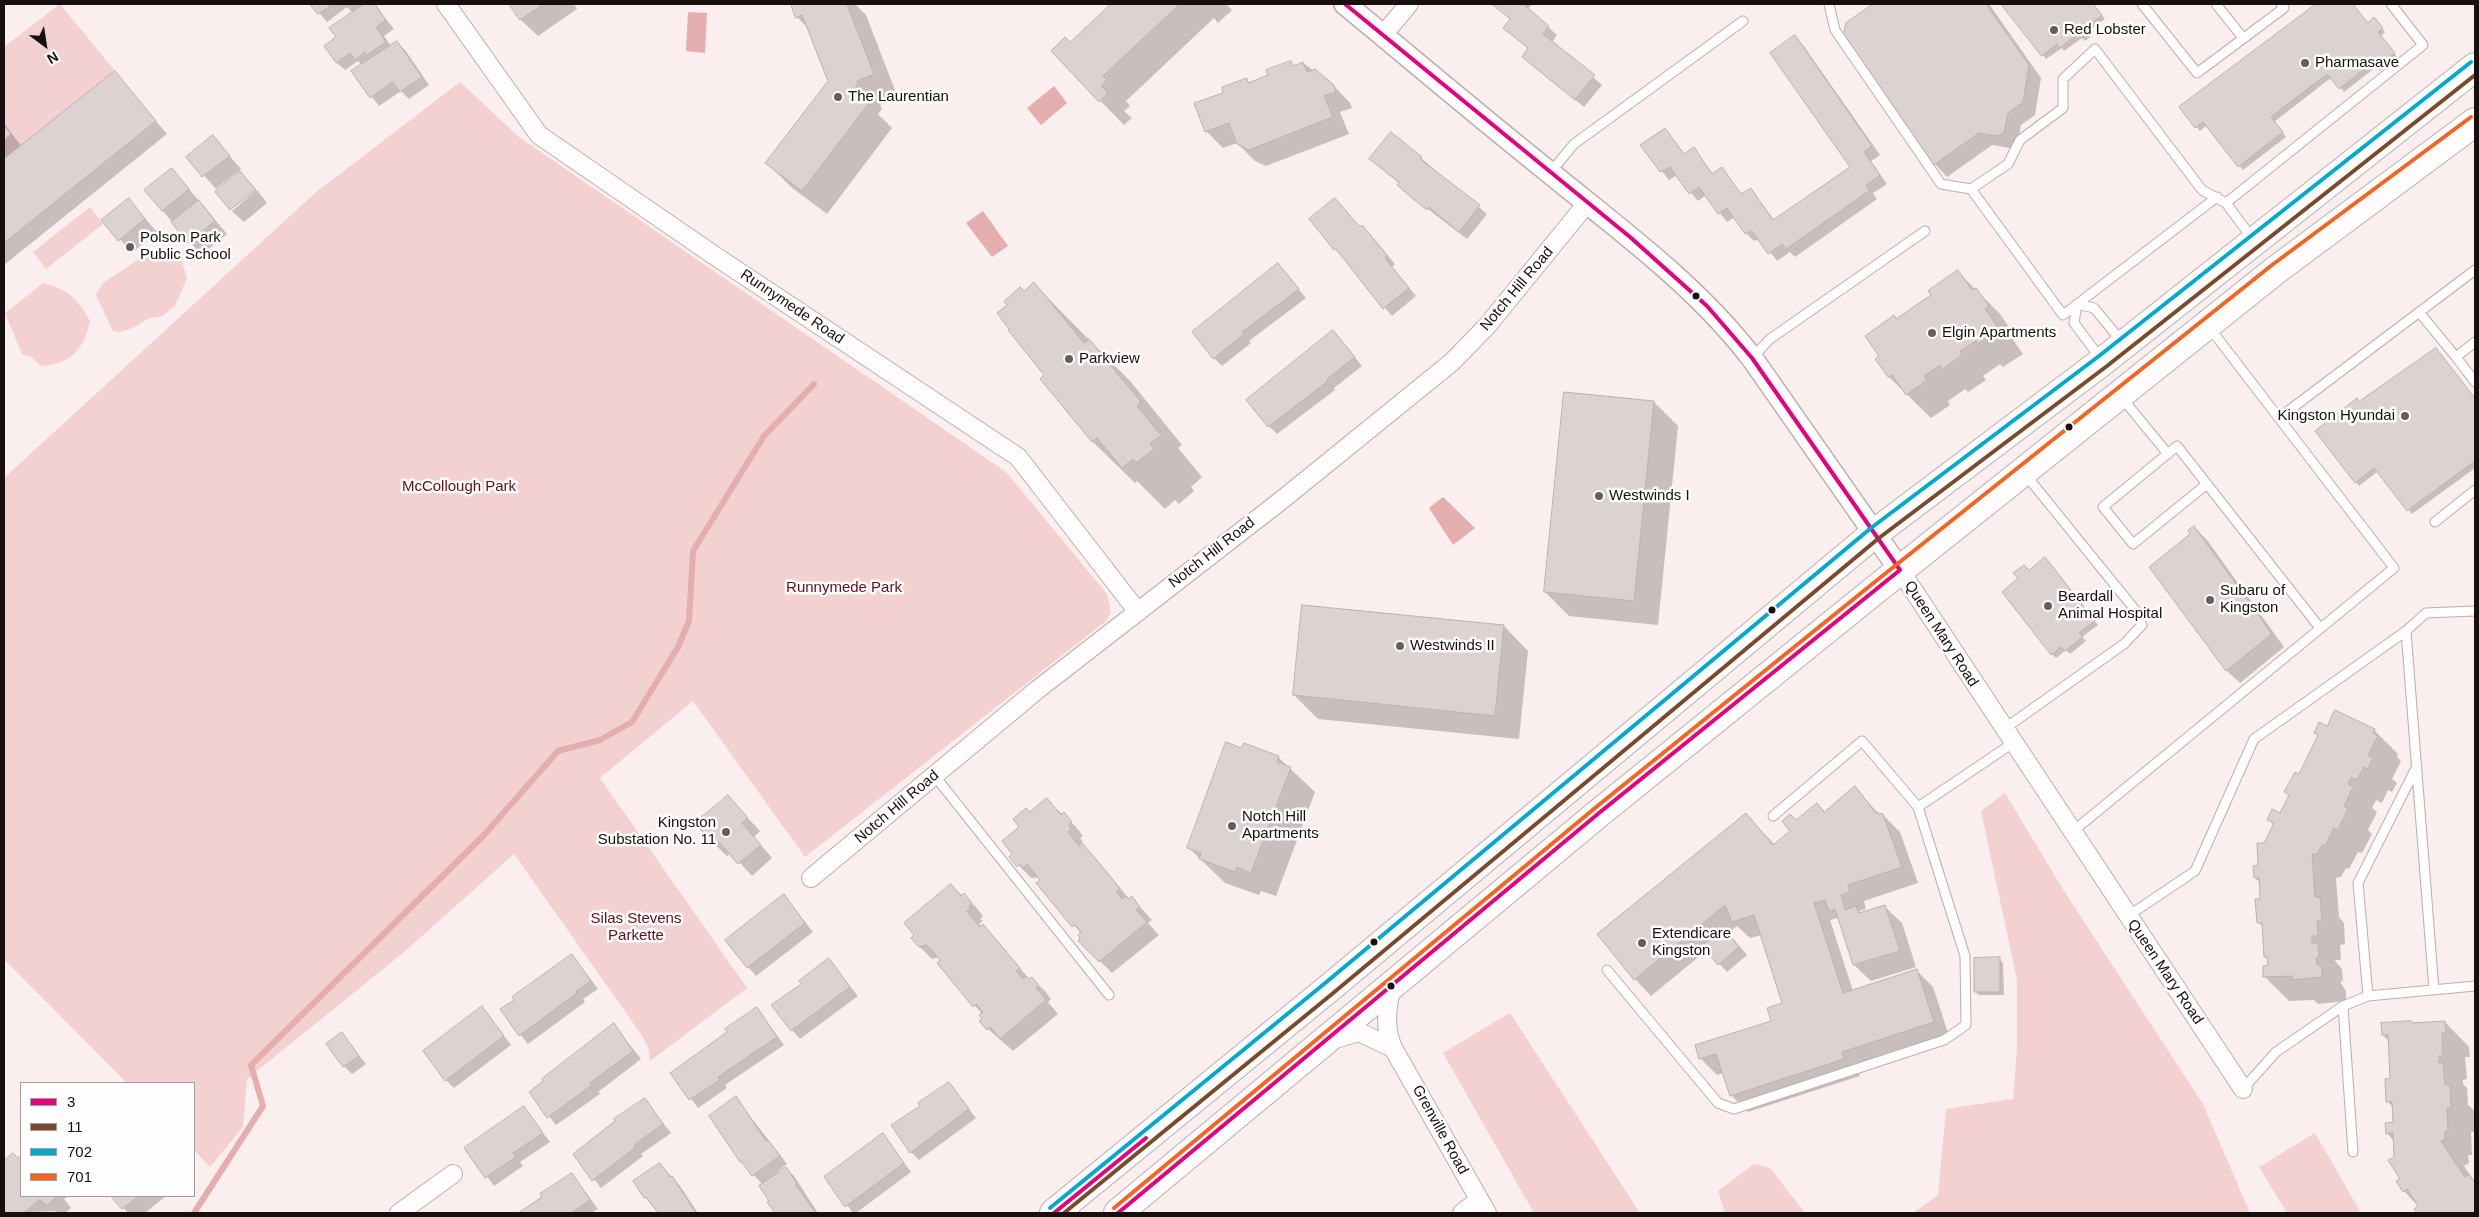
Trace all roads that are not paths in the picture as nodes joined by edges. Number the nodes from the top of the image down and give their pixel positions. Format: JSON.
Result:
{"nodes":[{"id":1,"x":446,"y":4,"type":"edge"},
{"id":2,"x":1345,"y":4,"type":"edge"},
{"id":3,"x":1409,"y":4,"type":"edge"},
{"id":4,"x":1829,"y":4,"type":"edge"},
{"id":5,"x":2142,"y":4,"type":"edge"},
{"id":6,"x":2216,"y":4,"type":"edge"},
{"id":7,"x":2281,"y":4,"type":"edge"},
{"id":8,"x":2391,"y":4,"type":"edge"},
{"id":9,"x":1743,"y":21,"type":"dead end"},
{"id":10,"x":1383,"y":35,"type":"junction"},
{"id":11,"x":2243,"y":38,"type":"junction"},
{"id":12,"x":2475,"y":67,"type":"edge"},
{"id":13,"x":2475,"y":122,"type":"edge"},
{"id":14,"x":1550,"y":173,"type":"junction"},
{"id":15,"x":1971,"y":189,"type":"junction"},
{"id":16,"x":2216,"y":197,"type":"junction"},
{"id":17,"x":1588,"y":202,"type":"junction"},
{"id":18,"x":2226,"y":203,"type":"junction"},
{"id":19,"x":1925,"y":231,"type":"dead end"},
{"id":20,"x":2255,"y":243,"type":"junction"},
{"id":21,"x":2276,"y":270,"type":"junction"},
{"id":22,"x":2475,"y":270,"type":"edge"},
{"id":23,"x":2077,"y":304,"type":"junction"},
{"id":24,"x":2419,"y":312,"type":"junction"},
{"id":25,"x":2207,"y":325,"type":"junction"},
{"id":26,"x":2475,"y":342,"type":"edge"},
{"id":27,"x":2123,"y":343,"type":"junction"},
{"id":28,"x":2456,"y":357,"type":"junction"},
{"id":29,"x":1752,"y":358,"type":"junction"},
{"id":30,"x":2103,"y":361,"type":"junction"},
{"id":31,"x":2475,"y":382,"type":"edge"},
{"id":32,"x":2120,"y":396,"type":"junction"},
{"id":33,"x":2279,"y":418,"type":"junction"},
{"id":34,"x":2168,"y":454,"type":"junction"},
{"id":35,"x":2023,"y":471,"type":"junction"},
{"id":36,"x":2206,"y":484,"type":"junction"},
{"id":37,"x":2475,"y":490,"type":"edge"},
{"id":38,"x":2435,"y":522,"type":"dead end"},
{"id":39,"x":1875,"y":533,"type":"junction"},
{"id":40,"x":1900,"y":570,"type":"junction"},
{"id":41,"x":2475,"y":611,"type":"edge"},
{"id":42,"x":1138,"y":612,"type":"junction"},
{"id":43,"x":2320,"y":628,"type":"junction"},
{"id":44,"x":2406,"y":631,"type":"junction"},
{"id":45,"x":2008,"y":736,"type":"junction"},
{"id":46,"x":2417,"y":766,"type":"junction"},
{"id":47,"x":934,"y":775,"type":"junction"},
{"id":48,"x":1918,"y":807,"type":"junction"},
{"id":49,"x":1773,"y":816,"type":"dead end"},
{"id":50,"x":2072,"y":832,"type":"junction"},
{"id":51,"x":811,"y":878,"type":"dead end"},
{"id":52,"x":2128,"y":916,"type":"junction"},
{"id":53,"x":1608,"y":970,"type":"dead end"},
{"id":54,"x":2475,"y":986,"type":"edge"},
{"id":55,"x":1391,"y":988,"type":"junction"},
{"id":56,"x":2434,"y":990,"type":"junction"},
{"id":57,"x":1109,"y":995,"type":"dead end"},
{"id":58,"x":2368,"y":996,"type":"junction"},
{"id":59,"x":2343,"y":1006,"type":"junction"},
{"id":60,"x":1324,"y":1043,"type":"junction"},
{"id":61,"x":1392,"y":1048,"type":"junction"},
{"id":62,"x":2243,"y":1088,"type":"joint"},
{"id":63,"x":2353,"y":1152,"type":"dead end"},
{"id":64,"x":453,"y":1174,"type":"dead end"},
{"id":65,"x":1483,"y":1206,"type":"edge"},
{"id":66,"x":399,"y":1213,"type":"edge"},
{"id":67,"x":1054,"y":1213,"type":"edge"},
{"id":68,"x":1118,"y":1213,"type":"edge"},
{"id":69,"x":1462,"y":1213,"type":"edge"}],
"edges":[{"from":1,"to":42,"type":"street","name":"Runnymede Road"},
{"from":2,"to":10,"type":"street","name":"Queen Mary Road"},
{"from":3,"to":10,"type":"street"},
{"from":4,"to":15,"type":"lane"},
{"from":5,"to":11,"type":"lane"},
{"from":6,"to":11,"type":"lane"},
{"from":7,"to":11,"type":"lane"},
{"from":8,"to":18,"type":"lane"},
{"from":9,"to":14,"type":"lane"},
{"from":10,"to":14,"type":"street","name":"Queen Mary Road"},
{"from":12,"to":20,"type":"main road"},
{"from":13,"to":21,"type":"main road"},
{"from":14,"to":17,"type":"street","name":"Queen Mary Road"},
{"from":15,"to":16,"type":"lane"},
{"from":15,"to":23,"type":"lane"},
{"from":16,"to":18,"type":"lane"},
{"from":16,"to":23,"type":"lane"},
{"from":17,"to":29,"type":"street","name":"Queen Mary Road"},
{"from":17,"to":42,"type":"street","name":"Notch Hill Road"},
{"from":18,"to":20,"type":"lane"},
{"from":19,"to":29,"type":"lane"},
{"from":20,"to":21,"type":"main road"},
{"from":20,"to":27,"type":"main road"},
{"from":21,"to":25,"type":"main road"},
{"from":22,"to":24,"type":"lane"},
{"from":23,"to":27,"type":"lane"},
{"from":23,"to":30,"type":"lane"},
{"from":24,"to":28,"type":"lane"},
{"from":24,"to":33,"type":"lane"},
{"from":25,"to":32,"type":"main road"},
{"from":25,"to":33,"type":"lane"},
{"from":26,"to":28,"type":"lane"},
{"from":27,"to":30,"type":"main road"},
{"from":28,"to":31,"type":"lane"},
{"from":29,"to":39,"type":"street","name":"Queen Mary Road"},
{"from":30,"to":39,"type":"main road"},
{"from":32,"to":34,"type":"lane"},
{"from":32,"to":35,"type":"main road"},
{"from":33,"to":43,"type":"lane"},
{"from":34,"to":36,"type":"lane"},
{"from":34,"to":36,"type":"lane"},
{"from":35,"to":40,"type":"main road"},
{"from":35,"to":45,"type":"lane"},
{"from":36,"to":43,"type":"lane"},
{"from":37,"to":38,"type":"lane"},
{"from":39,"to":40,"type":"street","name":"Queen Mary Road"},
{"from":39,"to":67,"type":"main road"},
{"from":40,"to":45,"type":"street","name":"Queen Mary Road"},
{"from":40,"to":55,"type":"main road"},
{"from":41,"to":44,"type":"lane"},
{"from":42,"to":47,"type":"street","name":"Notch Hill Road"},
{"from":43,"to":50,"type":"lane"},
{"from":44,"to":46,"type":"lane"},
{"from":44,"to":52,"type":"lane"},
{"from":45,"to":48,"type":"lane"},
{"from":45,"to":50,"type":"street","name":"Queen Mary Road"},
{"from":46,"to":56,"type":"lane"},
{"from":46,"to":58,"type":"lane"},
{"from":47,"to":51,"type":"street","name":"Notch Hill Road"},
{"from":47,"to":57,"type":"lane"},
{"from":48,"to":49,"type":"lane"},
{"from":48,"to":53,"type":"lane"},
{"from":50,"to":52,"type":"street","name":"Queen Mary Road"},
{"from":52,"to":62,"type":"street","name":"Queen Mary Road"},
{"from":54,"to":56,"type":"lane"},
{"from":55,"to":60,"type":"main road"},
{"from":55,"to":61,"type":"street","name":"Grenville Road"},
{"from":56,"to":58,"type":"lane"},
{"from":58,"to":59,"type":"lane"},
{"from":59,"to":62,"type":"lane"},
{"from":59,"to":63,"type":"lane"},
{"from":60,"to":61,"type":"street"},
{"from":60,"to":68,"type":"main road"},
{"from":61,"to":65,"type":"street","name":"Grenville Road"},
{"from":64,"to":66,"type":"street"},
{"from":65,"to":69,"type":"street"}]}
